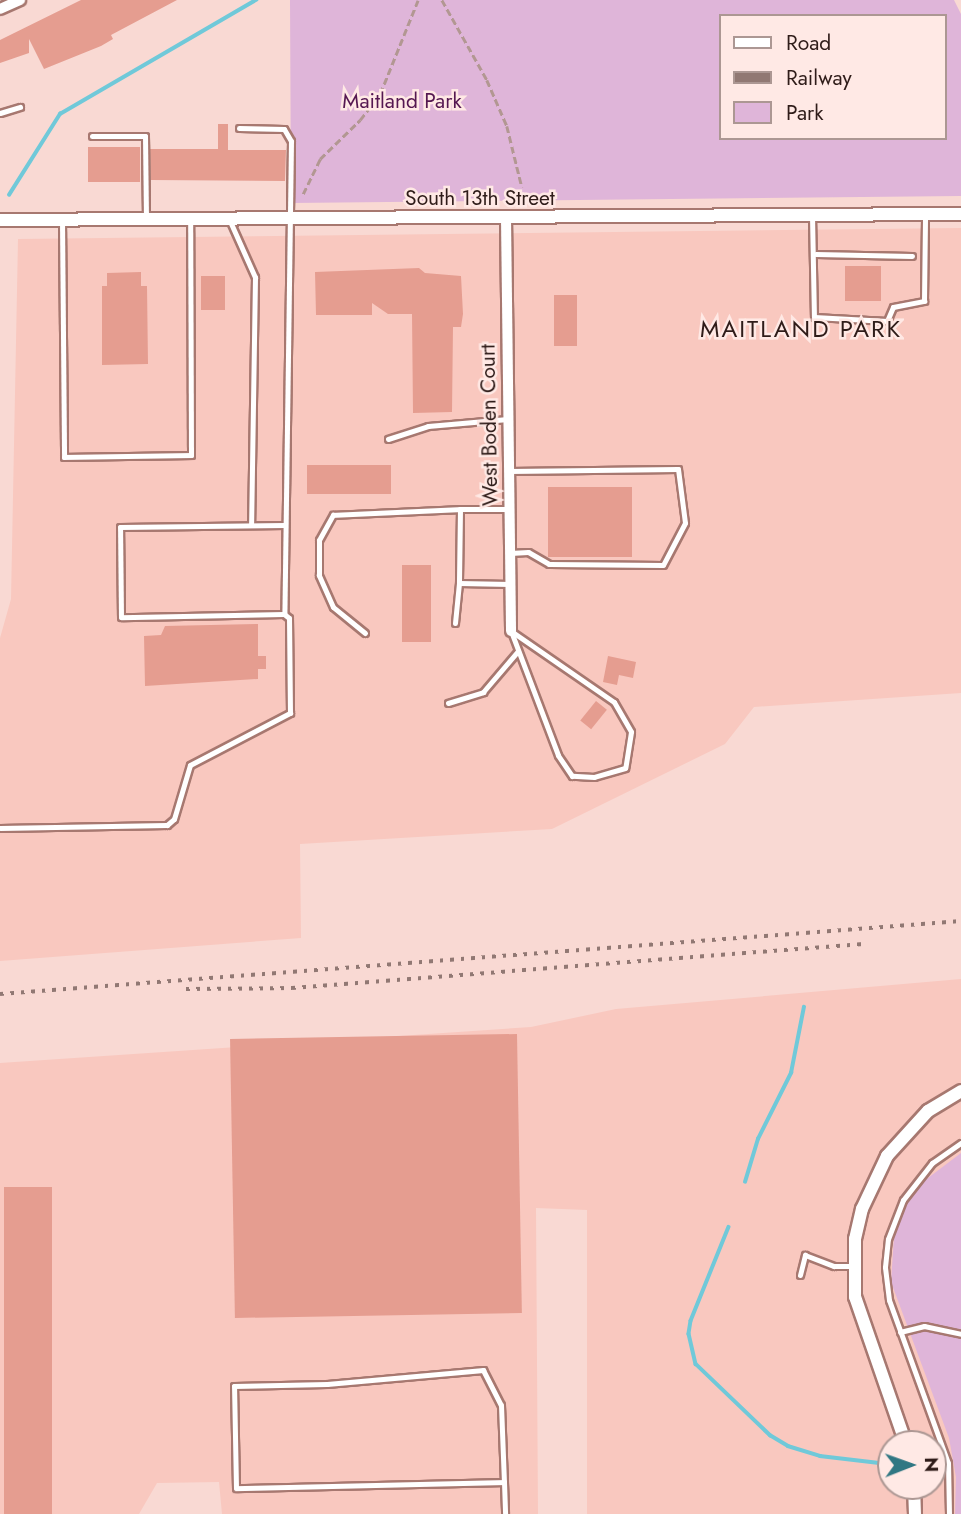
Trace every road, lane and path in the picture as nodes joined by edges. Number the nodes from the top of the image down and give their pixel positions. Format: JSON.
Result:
{"nodes":[{"id":1,"x":20,"y":0,"type":"edge"},
{"id":2,"x":418,"y":0,"type":"edge"},
{"id":3,"x":442,"y":0,"type":"edge"},
{"id":4,"x":0,"y":9,"type":"edge"},
{"id":5,"x":19,"y":107,"type":"dead end"},
{"id":6,"x":0,"y":113,"type":"edge"},
{"id":7,"x":239,"y":128,"type":"dead end"},
{"id":8,"x":92,"y":136,"type":"dead end"},
{"id":9,"x":523,"y":187,"type":"dead end"},
{"id":10,"x":303,"y":194,"type":"dead end"},
{"id":11,"x":961,"y":214,"type":"edge"},
{"id":12,"x":812,"y":215,"type":"junction"},
{"id":13,"x":925,"y":215,"type":"junction"},
{"id":14,"x":506,"y":218,"type":"junction"},
{"id":15,"x":146,"y":219,"type":"junction"},
{"id":16,"x":190,"y":219,"type":"junction"},
{"id":17,"x":229,"y":219,"type":"junction"},
{"id":18,"x":287,"y":219,"type":"junction"},
{"id":19,"x":0,"y":220,"type":"edge"},
{"id":20,"x":62,"y":220,"type":"junction"},
{"id":21,"x":816,"y":254,"type":"junction"},
{"id":22,"x":912,"y":256,"type":"dead end"},
{"id":23,"x":508,"y":419,"type":"junction"},
{"id":24,"x":388,"y":439,"type":"dead end"},
{"id":25,"x":509,"y":471,"type":"junction"},
{"id":26,"x":460,"y":509,"type":"junction"},
{"id":27,"x":509,"y":509,"type":"junction"},
{"id":28,"x":251,"y":525,"type":"junction"},
{"id":29,"x":285,"y":525,"type":"junction"},
{"id":30,"x":510,"y":553,"type":"junction"},
{"id":31,"x":459,"y":583,"type":"junction"},
{"id":32,"x":510,"y":584,"type":"junction"},
{"id":33,"x":284,"y":614,"type":"junction"},
{"id":34,"x":455,"y":623,"type":"dead end"},
{"id":35,"x":510,"y":631,"type":"junction"},
{"id":36,"x":365,"y":633,"type":"dead end"},
{"id":37,"x":517,"y":651,"type":"junction"},
{"id":38,"x":448,"y":703,"type":"dead end"},
{"id":39,"x":0,"y":828,"type":"edge"},
{"id":40,"x":961,"y":1091,"type":"edge"},
{"id":41,"x":961,"y":1143,"type":"edge"},
{"id":42,"x":854,"y":1266,"type":"junction"},
{"id":43,"x":800,"y":1275,"type":"dead end"},
{"id":44,"x":900,"y":1332,"type":"junction"},
{"id":45,"x":961,"y":1334,"type":"edge"},
{"id":46,"x":901,"y":1430,"type":"edge"},
{"id":47,"x":504,"y":1482,"type":"junction"},
{"id":48,"x":505,"y":1514,"type":"edge"},
{"id":49,"x":949,"y":1514,"type":"edge"}],
"edges":[{"from":1,"to":4,"type":"street"},
{"from":2,"to":10,"type":"path"},
{"from":3,"to":9,"type":"path"},
{"from":5,"to":6,"type":"lane"},
{"from":7,"to":18,"type":"lane"},
{"from":8,"to":15,"type":"lane"},
{"from":11,"to":13,"type":"street","name":"South 13th Street"},
{"from":12,"to":13,"type":"street","name":"South 13th Street"},
{"from":12,"to":14,"type":"street","name":"South 13th Street"},
{"from":12,"to":21,"type":"lane"},
{"from":13,"to":21,"type":"lane"},
{"from":14,"to":18,"type":"street","name":"South 13th Street"},
{"from":14,"to":23,"type":"street","name":"West Boden Court"},
{"from":15,"to":16,"type":"street","name":"South 13th Street"},
{"from":15,"to":20,"type":"street","name":"South 13th Street"},
{"from":16,"to":17,"type":"street","name":"South 13th Street"},
{"from":16,"to":20,"type":"lane"},
{"from":17,"to":18,"type":"street","name":"South 13th Street"},
{"from":17,"to":28,"type":"lane"},
{"from":18,"to":29,"type":"lane"},
{"from":19,"to":20,"type":"street","name":"South 13th Street"},
{"from":21,"to":22,"type":"lane"},
{"from":23,"to":24,"type":"lane"},
{"from":23,"to":25,"type":"street","name":"West Boden Court"},
{"from":25,"to":27,"type":"street","name":"West Boden Court"},
{"from":25,"to":30,"type":"lane"},
{"from":26,"to":27,"type":"lane"},
{"from":26,"to":31,"type":"lane"},
{"from":26,"to":36,"type":"lane"},
{"from":27,"to":30,"type":"street","name":"West Boden Court"},
{"from":28,"to":29,"type":"lane"},
{"from":28,"to":33,"type":"lane"},
{"from":29,"to":33,"type":"lane"},
{"from":30,"to":32,"type":"street","name":"West Boden Court"},
{"from":31,"to":32,"type":"lane"},
{"from":31,"to":34,"type":"lane"},
{"from":32,"to":35,"type":"street","name":"West Boden Court"},
{"from":33,"to":39,"type":"lane"},
{"from":35,"to":37,"type":"lane"},
{"from":35,"to":37,"type":"lane"},
{"from":37,"to":38,"type":"lane"},
{"from":40,"to":42,"type":"street"},
{"from":41,"to":44,"type":"lane"},
{"from":42,"to":43,"type":"lane"},
{"from":42,"to":46,"type":"street"},
{"from":44,"to":45,"type":"lane"},
{"from":44,"to":49,"type":"lane"},
{"from":47,"to":47,"type":"lane"},
{"from":47,"to":48,"type":"lane"}]}
